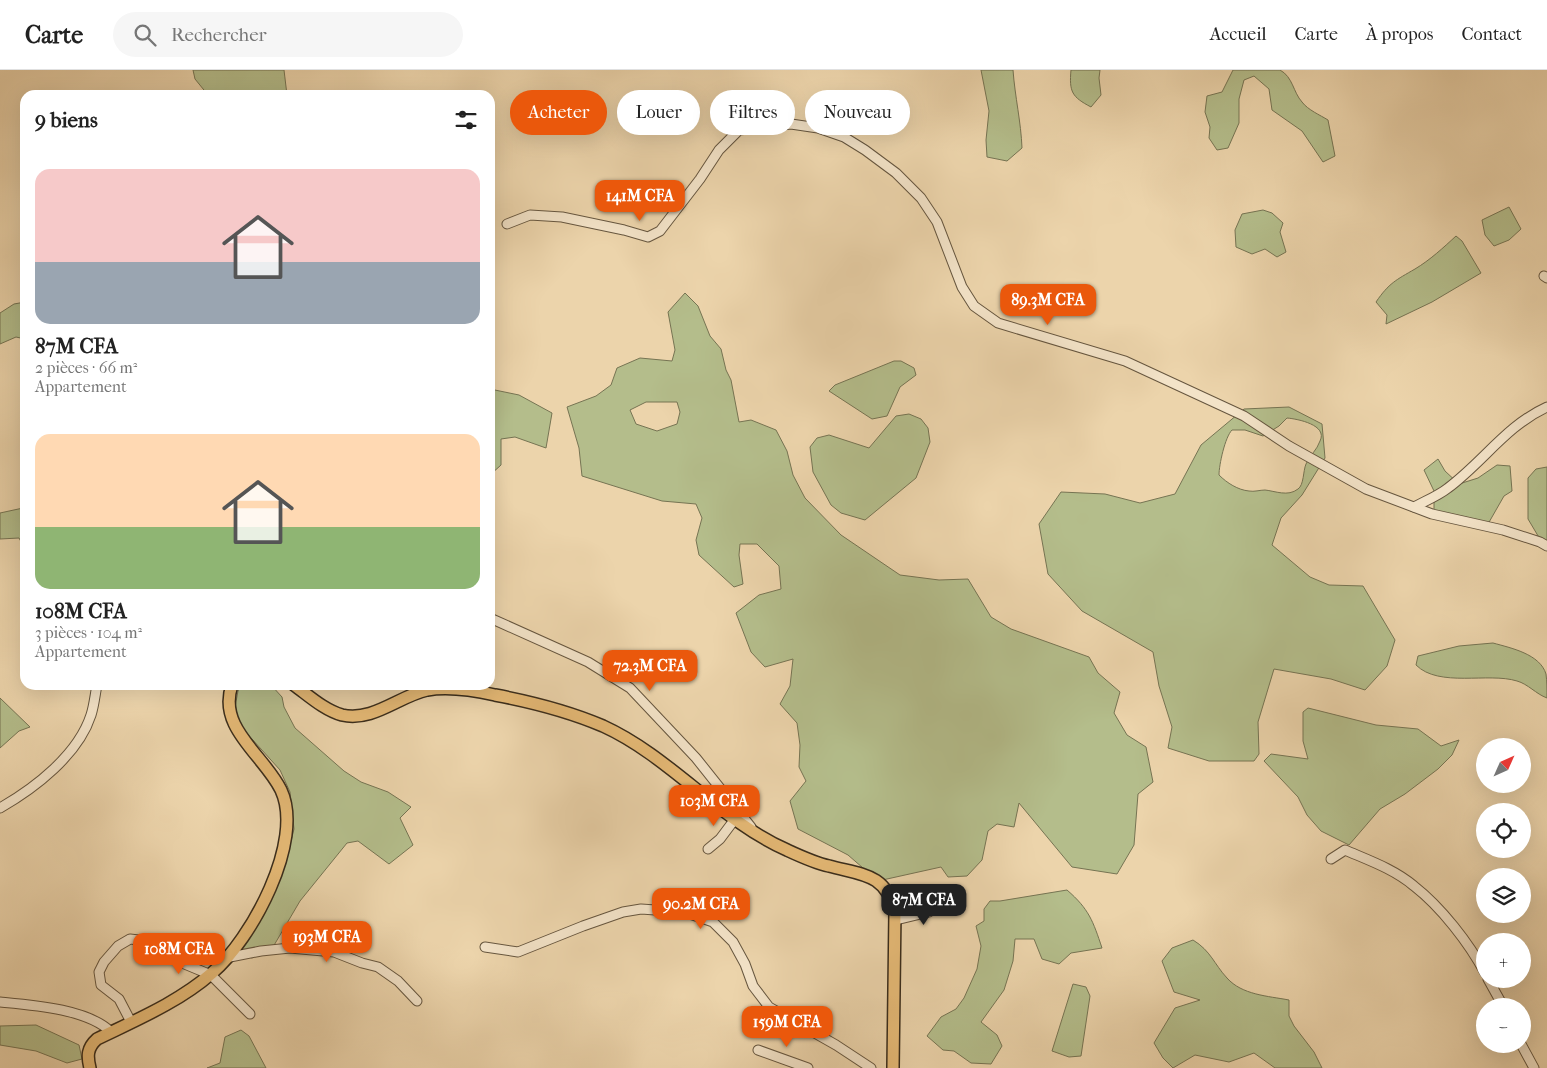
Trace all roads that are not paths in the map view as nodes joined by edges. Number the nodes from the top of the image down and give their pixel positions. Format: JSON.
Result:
{"nodes":[{"id":1,"x":507,"y":224,"type":"dead end"},
{"id":2,"x":1547,"y":407,"type":"edge"},
{"id":3,"x":1414,"y":508,"type":"junction"},
{"id":4,"x":1547,"y":546,"type":"edge"},
{"id":5,"x":495,"y":620,"type":"edge"},
{"id":6,"x":96,"y":690,"type":"edge"},
{"id":7,"x":231,"y":690,"type":"edge"},
{"id":8,"x":301,"y":690,"type":"edge"},
{"id":9,"x":425,"y":690,"type":"edge"},
{"id":10,"x":470,"y":690,"type":"edge"},
{"id":11,"x":0,"y":808,"type":"edge"},
{"id":12,"x":735,"y":819,"type":"junction"},
{"id":13,"x":758,"y":835,"type":"junction"},
{"id":14,"x":708,"y":849,"type":"dead end"},
{"id":15,"x":1331,"y":859,"type":"dead end"},
{"id":16,"x":941,"y":904,"type":"dead end"},
{"id":17,"x":896,"y":920,"type":"junction"},
{"id":18,"x":485,"y":947,"type":"dead end"},
{"id":19,"x":230,"y":957,"type":"junction"},
{"id":20,"x":1476,"y":959,"type":"edge"},
{"id":21,"x":211,"y":974,"type":"junction"},
{"id":22,"x":417,"y":1001,"type":"dead end"},
{"id":23,"x":0,"y":1002,"type":"edge"},
{"id":24,"x":250,"y":1014,"type":"dead end"},
{"id":25,"x":131,"y":1022,"type":"junction"},
{"id":26,"x":111,"y":1032,"type":"junction"},
{"id":27,"x":758,"y":1050,"type":"dead end"},
{"id":28,"x":1526,"y":1053,"type":"edge"},
{"id":29,"x":90,"y":1068,"type":"edge"},
{"id":30,"x":808,"y":1068,"type":"edge"},
{"id":31,"x":871,"y":1068,"type":"edge"},
{"id":32,"x":893,"y":1068,"type":"edge"},
{"id":33,"x":1534,"y":1068,"type":"edge"}],
"edges":[{"from":1,"to":3,"type":"street"},
{"from":2,"to":3,"type":"street"},
{"from":3,"to":4,"type":"street"},
{"from":5,"to":13,"type":"street"},
{"from":6,"to":11,"type":"street"},
{"from":7,"to":19,"type":"main road"},
{"from":8,"to":9,"type":"main road"},
{"from":10,"to":12,"type":"main road"},
{"from":12,"to":13,"type":"main road"},
{"from":12,"to":14,"type":"street"},
{"from":13,"to":17,"type":"main road"},
{"from":15,"to":20,"type":"street"},
{"from":16,"to":17,"type":"street"},
{"from":17,"to":32,"type":"main road"},
{"from":18,"to":31,"type":"street"},
{"from":19,"to":21,"type":"main road"},
{"from":19,"to":22,"type":"street"},
{"from":21,"to":24,"type":"street"},
{"from":21,"to":25,"type":"main road"},
{"from":21,"to":25,"type":"street"},
{"from":23,"to":26,"type":"street"},
{"from":25,"to":26,"type":"main road"},
{"from":26,"to":29,"type":"main road"},
{"from":27,"to":30,"type":"street"},
{"from":28,"to":33,"type":"street"}]}
